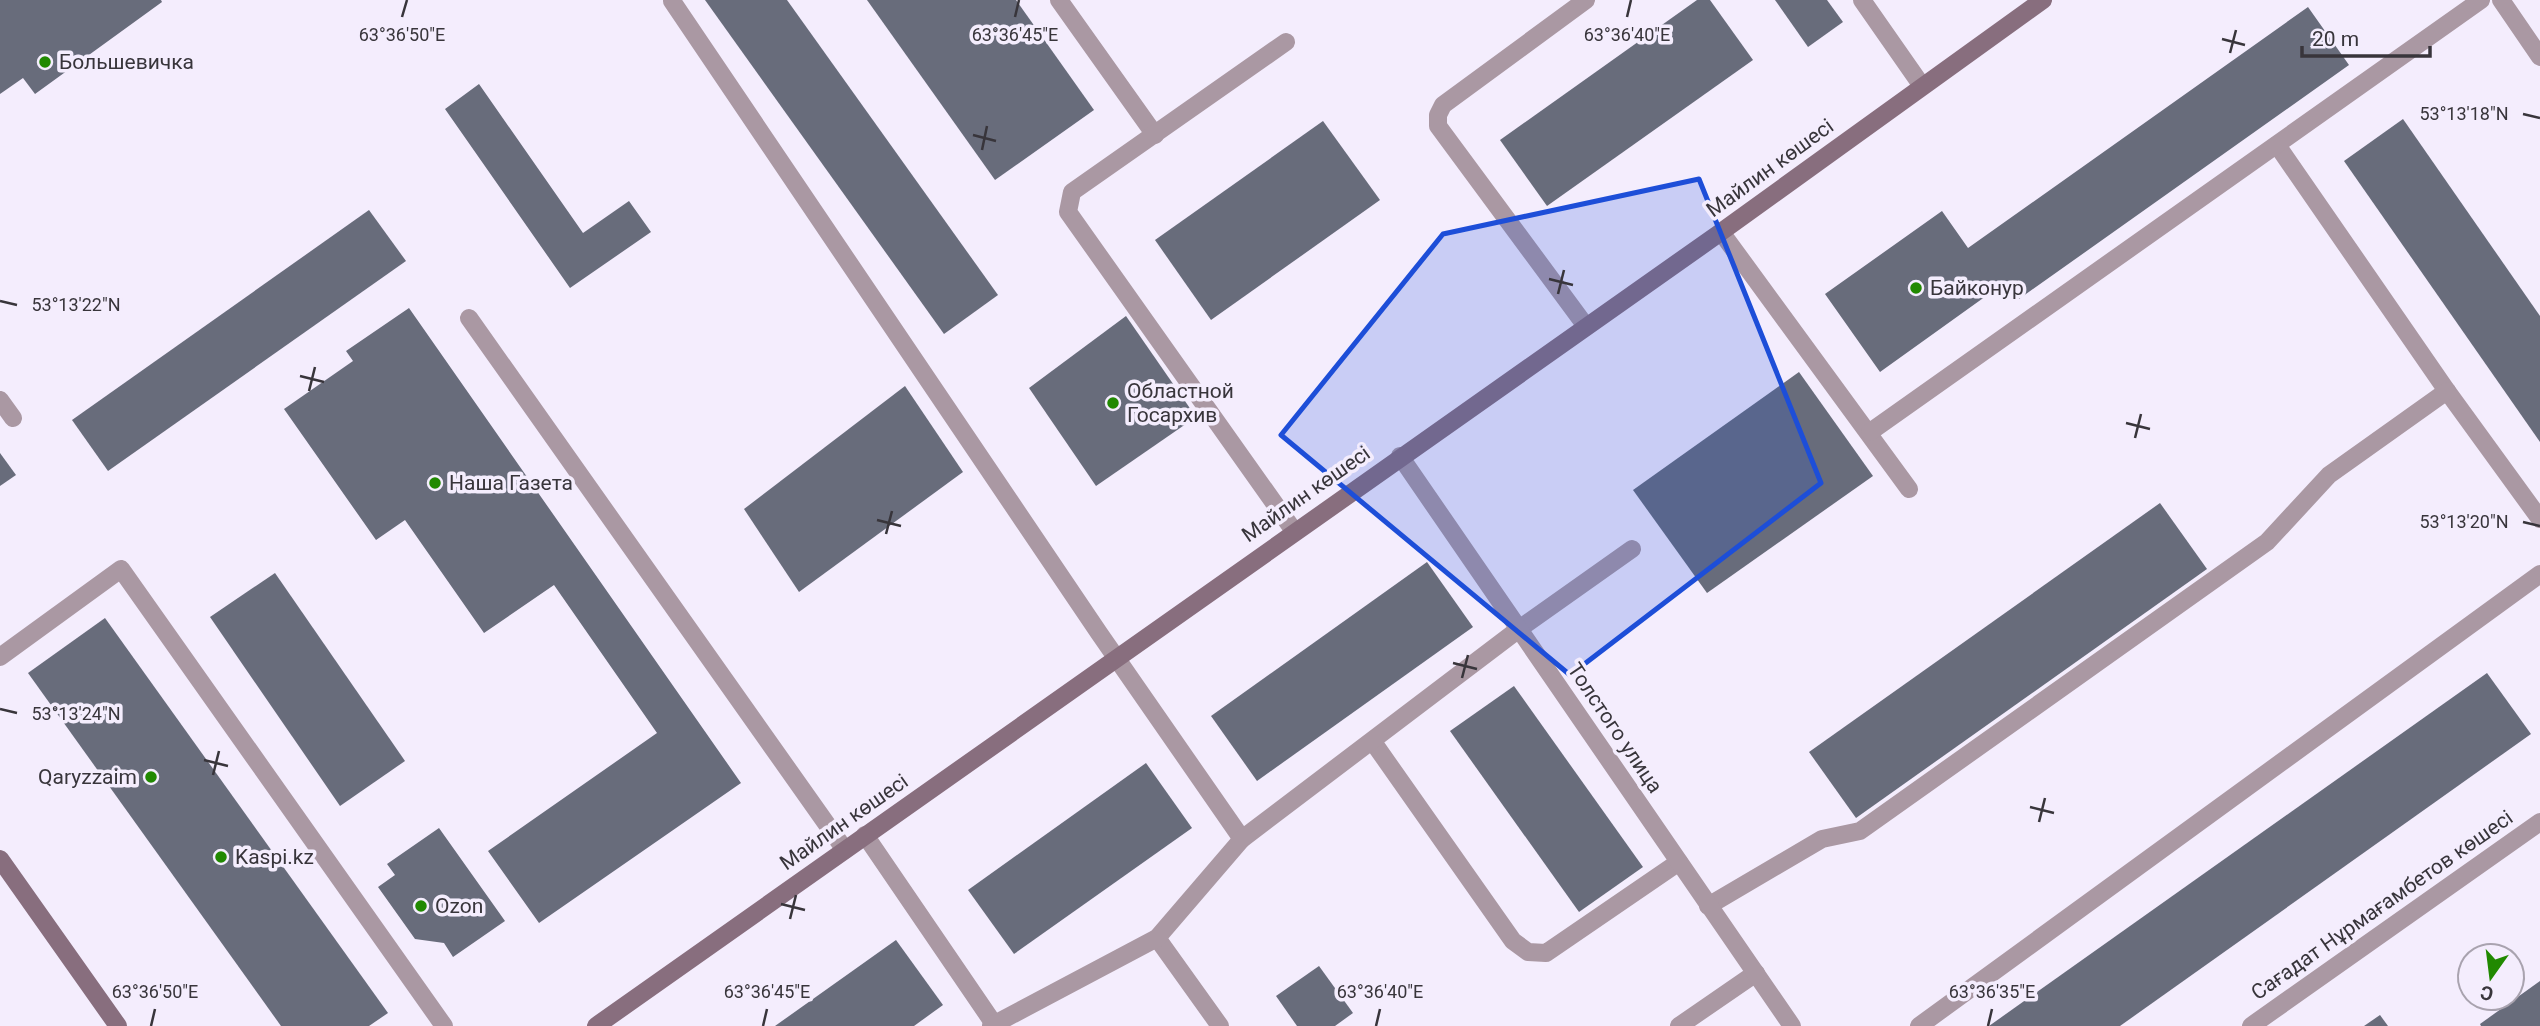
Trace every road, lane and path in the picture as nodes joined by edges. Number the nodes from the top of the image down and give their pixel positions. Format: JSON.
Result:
{"nodes":[{"id":1,"x":1059,"y":0,"type":"edge"},
{"id":2,"x":1586,"y":0,"type":"edge"},
{"id":3,"x":1862,"y":0,"type":"edge"},
{"id":4,"x":2043,"y":0,"type":"edge"},
{"id":5,"x":2481,"y":0,"type":"edge"},
{"id":6,"x":2501,"y":0,"type":"edge"},
{"id":7,"x":672,"y":1,"type":"edge"},
{"id":8,"x":1286,"y":42,"type":"dead end"},
{"id":9,"x":2540,"y":57,"type":"edge"},
{"id":10,"x":1922,"y":86,"type":"junction"},
{"id":11,"x":1155,"y":135,"type":"junction"},
{"id":12,"x":2277,"y":145,"type":"junction"},
{"id":13,"x":1721,"y":232,"type":"junction"},
{"id":14,"x":469,"y":318,"type":"dead end"},
{"id":15,"x":1585,"y":325,"type":"junction"},
{"id":16,"x":2447,"y":391,"type":"junction"},
{"id":17,"x":0,"y":400,"type":"edge"},
{"id":18,"x":13,"y":418,"type":"dead end"},
{"id":19,"x":1870,"y":432,"type":"junction"},
{"id":20,"x":1399,"y":456,"type":"junction"},
{"id":21,"x":1909,"y":489,"type":"dead end"},
{"id":22,"x":2540,"y":519,"type":"edge"},
{"id":23,"x":1294,"y":531,"type":"junction"},
{"id":24,"x":1632,"y":549,"type":"dead end"},
{"id":25,"x":2540,"y":574,"type":"edge"},
{"id":26,"x":1519,"y":629,"type":"junction"},
{"id":27,"x":0,"y":657,"type":"edge"},
{"id":28,"x":1117,"y":657,"type":"junction"},
{"id":29,"x":1373,"y":742,"type":"junction"},
{"id":30,"x":2540,"y":822,"type":"edge"},
{"id":31,"x":865,"y":835,"type":"junction"},
{"id":32,"x":1242,"y":839,"type":"junction"},
{"id":33,"x":845,"y":850,"type":"junction"},
{"id":34,"x":0,"y":859,"type":"edge"},
{"id":35,"x":1679,"y":862,"type":"junction"},
{"id":36,"x":1708,"y":905,"type":"junction"},
{"id":37,"x":1157,"y":938,"type":"junction"},
{"id":38,"x":1756,"y":973,"type":"junction"},
{"id":39,"x":993,"y":1025,"type":"edge"},
{"id":40,"x":118,"y":1026,"type":"edge"},
{"id":41,"x":444,"y":1026,"type":"edge"},
{"id":42,"x":596,"y":1026,"type":"edge"},
{"id":43,"x":1220,"y":1026,"type":"edge"},
{"id":44,"x":1679,"y":1026,"type":"edge"},
{"id":45,"x":1792,"y":1026,"type":"edge"},
{"id":46,"x":1919,"y":1026,"type":"edge"},
{"id":47,"x":2251,"y":1026,"type":"edge"}],
"edges":[{"from":1,"to":11,"type":"street"},
{"from":2,"to":15,"type":"street"},
{"from":3,"to":10,"type":"street"},
{"from":4,"to":10,"type":"main road","name":"Майлин көшесі"},
{"from":5,"to":12,"type":"street"},
{"from":6,"to":9,"type":"street"},
{"from":7,"to":28,"type":"street"},
{"from":8,"to":11,"type":"street"},
{"from":10,"to":13,"type":"main road","name":"Майлин көшесі"},
{"from":11,"to":23,"type":"street"},
{"from":12,"to":16,"type":"street"},
{"from":12,"to":19,"type":"street"},
{"from":13,"to":15,"type":"main road","name":"Майлин көшесі"},
{"from":13,"to":19,"type":"street"},
{"from":14,"to":33,"type":"street"},
{"from":15,"to":20,"type":"main road","name":"Майлин көшесі"},
{"from":16,"to":22,"type":"street"},
{"from":16,"to":36,"type":"street"},
{"from":17,"to":18,"type":"street"},
{"from":19,"to":21,"type":"street"},
{"from":20,"to":23,"type":"main road","name":"Майлин көшесі"},
{"from":20,"to":26,"type":"street","name":"Толстого улица"},
{"from":23,"to":28,"type":"main road","name":"Майлин көшесі"},
{"from":24,"to":26,"type":"street"},
{"from":25,"to":46,"type":"street"},
{"from":26,"to":29,"type":"street"},
{"from":26,"to":35,"type":"street","name":"Толстого улица"},
{"from":27,"to":41,"type":"street"},
{"from":28,"to":31,"type":"main road","name":"Майлин көшесі"},
{"from":28,"to":32,"type":"street"},
{"from":29,"to":32,"type":"street"},
{"from":29,"to":35,"type":"street"},
{"from":30,"to":47,"type":"street","name":"Сағадат Нұрмағамбетов көшесі"},
{"from":31,"to":33,"type":"main road","name":"Майлин көшесі"},
{"from":31,"to":39,"type":"street"},
{"from":32,"to":37,"type":"street"},
{"from":33,"to":42,"type":"main road","name":"Майлин көшесі"},
{"from":34,"to":40,"type":"main road"},
{"from":35,"to":36,"type":"street","name":"Толстого улица"},
{"from":36,"to":38,"type":"street","name":"Толстого улица"},
{"from":37,"to":39,"type":"street"},
{"from":37,"to":43,"type":"street"},
{"from":38,"to":44,"type":"street"},
{"from":38,"to":45,"type":"street","name":"Толстого улица"}]}
